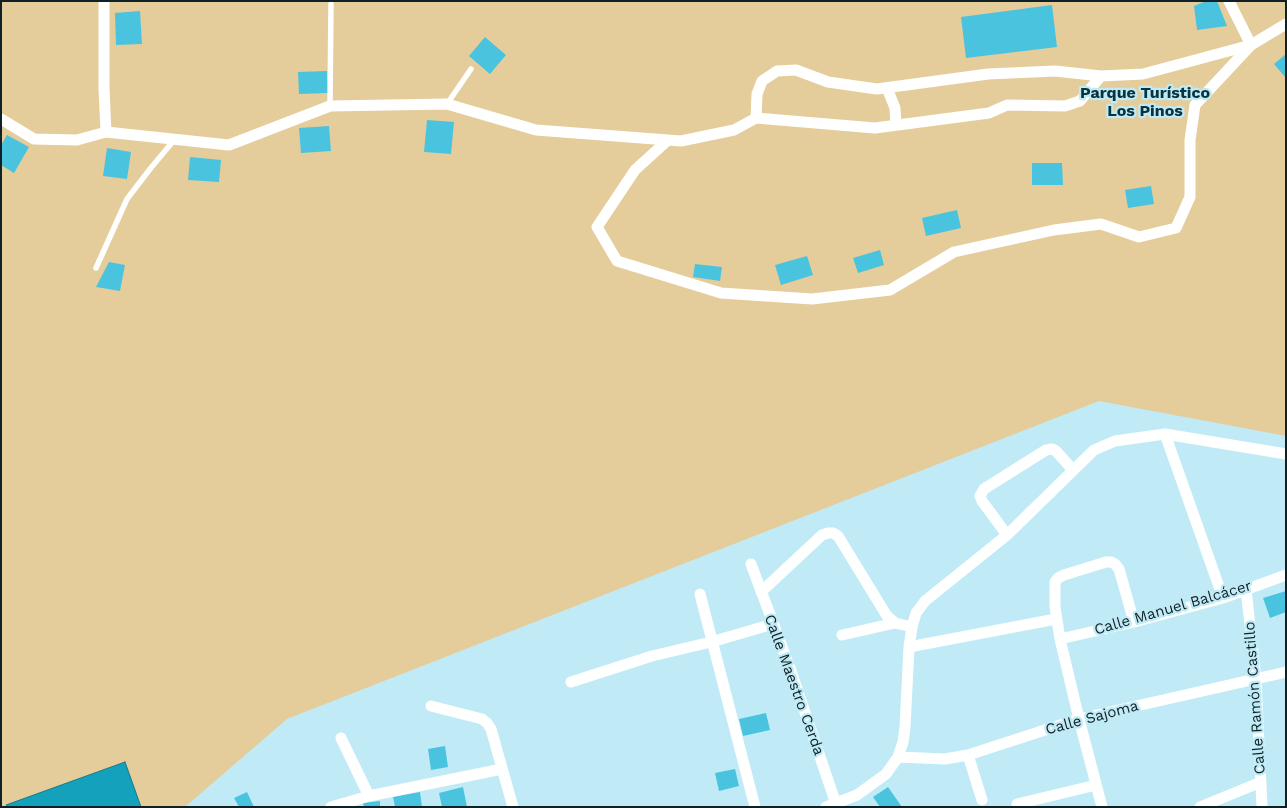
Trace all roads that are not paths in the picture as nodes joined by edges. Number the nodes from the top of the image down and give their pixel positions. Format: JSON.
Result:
{"nodes":[{"id":1,"x":104,"y":1,"type":"edge"},
{"id":2,"x":1229,"y":1,"type":"edge"},
{"id":3,"x":330,"y":4,"type":"dead end"},
{"id":4,"x":1286,"y":24,"type":"edge"},
{"id":5,"x":1250,"y":45,"type":"junction"},
{"id":6,"x":471,"y":69,"type":"dead end"},
{"id":7,"x":1101,"y":76,"type":"junction"},
{"id":8,"x":887,"y":88,"type":"junction"},
{"id":9,"x":447,"y":104,"type":"junction"},
{"id":10,"x":330,"y":106,"type":"junction"},
{"id":11,"x":1,"y":118,"type":"edge"},
{"id":12,"x":756,"y":118,"type":"junction"},
{"id":13,"x":896,"y":125,"type":"junction"},
{"id":14,"x":106,"y":132,"type":"junction"},
{"id":15,"x":175,"y":139,"type":"junction"},
{"id":16,"x":668,"y":140,"type":"junction"},
{"id":17,"x":96,"y":268,"type":"dead end"},
{"id":18,"x":1165,"y":434,"type":"junction"},
{"id":19,"x":1286,"y":454,"type":"edge"},
{"id":20,"x":1073,"y":470,"type":"junction"},
{"id":21,"x":1007,"y":535,"type":"junction"},
{"id":22,"x":751,"y":564,"type":"dead end"},
{"id":23,"x":1286,"y":575,"type":"edge"},
{"id":24,"x":1246,"y":589,"type":"junction"},
{"id":25,"x":761,"y":592,"type":"junction"},
{"id":26,"x":700,"y":594,"type":"dead end"},
{"id":27,"x":1223,"y":598,"type":"junction"},
{"id":28,"x":1056,"y":619,"type":"junction"},
{"id":29,"x":1134,"y":622,"type":"junction"},
{"id":30,"x":895,"y":623,"type":"junction"},
{"id":31,"x":773,"y":624,"type":"junction"},
{"id":32,"x":912,"y":627,"type":"junction"},
{"id":33,"x":842,"y":634,"type":"dead end"},
{"id":34,"x":1060,"y":639,"type":"junction"},
{"id":35,"x":711,"y":642,"type":"junction"},
{"id":36,"x":908,"y":647,"type":"junction"},
{"id":37,"x":1286,"y":672,"type":"edge"},
{"id":38,"x":1256,"y":679,"type":"junction"},
{"id":39,"x":571,"y":682,"type":"dead end"},
{"id":40,"x":431,"y":706,"type":"dead end"},
{"id":41,"x":1079,"y":719,"type":"junction"},
{"id":42,"x":341,"y":738,"type":"dead end"},
{"id":43,"x":968,"y":755,"type":"junction"},
{"id":44,"x":898,"y":757,"type":"junction"},
{"id":45,"x":502,"y":769,"type":"junction"},
{"id":46,"x":1261,"y":782,"type":"junction"},
{"id":47,"x":1096,"y":785,"type":"junction"},
{"id":48,"x":369,"y":796,"type":"junction"},
{"id":49,"x":982,"y":800,"type":"dead end"},
{"id":50,"x":1017,"y":804,"type":"dead end"},
{"id":51,"x":833,"y":806,"type":"edge"},
{"id":52,"x":331,"y":807,"type":"edge"},
{"id":53,"x":513,"y":807,"type":"edge"},
{"id":54,"x":755,"y":807,"type":"edge"},
{"id":55,"x":1102,"y":807,"type":"edge"},
{"id":56,"x":1200,"y":807,"type":"edge"},
{"id":57,"x":1262,"y":807,"type":"edge"}],
"edges":[{"from":1,"to":14,"type":"street"},
{"from":2,"to":5,"type":"street"},
{"from":3,"to":10,"type":"lane"},
{"from":4,"to":5,"type":"street"},
{"from":5,"to":7,"type":"street"},
{"from":5,"to":16,"type":"street"},
{"from":6,"to":9,"type":"lane"},
{"from":7,"to":8,"type":"street"},
{"from":7,"to":13,"type":"street"},
{"from":8,"to":12,"type":"street"},
{"from":8,"to":13,"type":"street"},
{"from":9,"to":10,"type":"street"},
{"from":9,"to":16,"type":"street"},
{"from":10,"to":15,"type":"street"},
{"from":11,"to":14,"type":"street"},
{"from":12,"to":13,"type":"street"},
{"from":12,"to":16,"type":"street"},
{"from":14,"to":15,"type":"street"},
{"from":15,"to":17,"type":"lane"},
{"from":18,"to":19,"type":"street"},
{"from":18,"to":20,"type":"street"},
{"from":18,"to":27,"type":"street"},
{"from":20,"to":21,"type":"street"},
{"from":20,"to":21,"type":"street"},
{"from":21,"to":32,"type":"street"},
{"from":22,"to":25,"type":"street","name":"Calle Maestro Cerda"},
{"from":23,"to":24,"type":"street","name":"Calle Manuel Balcácer"},
{"from":24,"to":27,"type":"street","name":"Calle Manuel Balcácer"},
{"from":24,"to":38,"type":"street","name":"Calle Ramón Castillo"},
{"from":25,"to":30,"type":"street"},
{"from":25,"to":31,"type":"street","name":"Calle Maestro Cerda"},
{"from":26,"to":35,"type":"street"},
{"from":27,"to":29,"type":"street","name":"Calle Manuel Balcácer"},
{"from":28,"to":29,"type":"street"},
{"from":28,"to":34,"type":"street"},
{"from":28,"to":36,"type":"street"},
{"from":29,"to":34,"type":"street","name":"Calle Manuel Balcácer"},
{"from":30,"to":32,"type":"street"},
{"from":30,"to":33,"type":"street"},
{"from":31,"to":35,"type":"street"},
{"from":31,"to":51,"type":"street","name":"Calle Maestro Cerda"},
{"from":32,"to":36,"type":"street"},
{"from":34,"to":41,"type":"street"},
{"from":35,"to":39,"type":"street"},
{"from":35,"to":54,"type":"street"},
{"from":36,"to":44,"type":"street"},
{"from":37,"to":38,"type":"street","name":"Calle Sajoma"},
{"from":38,"to":41,"type":"street","name":"Calle Sajoma"},
{"from":38,"to":46,"type":"street","name":"Calle Ramón Castillo"},
{"from":40,"to":45,"type":"street"},
{"from":41,"to":43,"type":"street","name":"Calle Sajoma"},
{"from":41,"to":47,"type":"street"},
{"from":42,"to":48,"type":"street"},
{"from":43,"to":44,"type":"street","name":"Calle Sajoma"},
{"from":43,"to":49,"type":"street"},
{"from":44,"to":51,"type":"street"},
{"from":45,"to":48,"type":"street"},
{"from":45,"to":53,"type":"street"},
{"from":46,"to":56,"type":"street"},
{"from":46,"to":57,"type":"street","name":"Calle Ramón Castillo"},
{"from":47,"to":50,"type":"street"},
{"from":47,"to":55,"type":"street"},
{"from":48,"to":52,"type":"street"}]}
